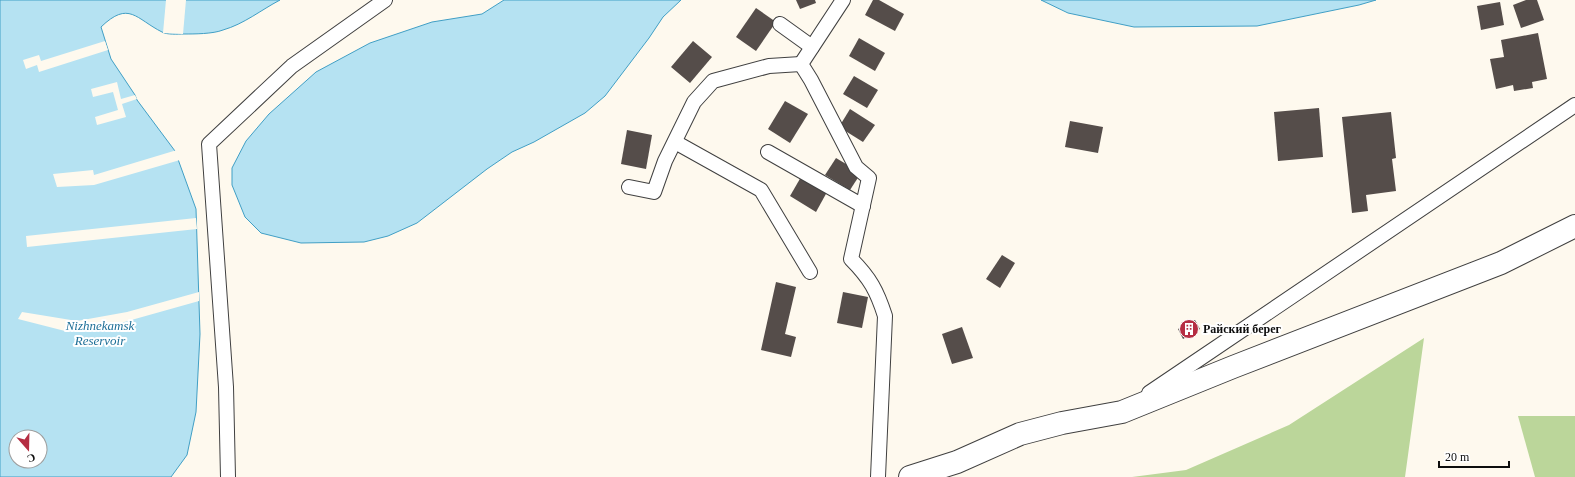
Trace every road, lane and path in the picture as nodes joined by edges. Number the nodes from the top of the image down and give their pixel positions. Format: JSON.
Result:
{"nodes":[{"id":1,"x":385,"y":0,"type":"edge"},
{"id":2,"x":843,"y":0,"type":"edge"},
{"id":3,"x":780,"y":24,"type":"dead end"},
{"id":4,"x":812,"y":47,"type":"junction"},
{"id":5,"x":801,"y":64,"type":"junction"},
{"id":6,"x":1575,"y":105,"type":"edge"},
{"id":7,"x":675,"y":142,"type":"junction"},
{"id":8,"x":768,"y":152,"type":"dead end"},
{"id":9,"x":628,"y":187,"type":"dead end"},
{"id":10,"x":863,"y":206,"type":"junction"},
{"id":11,"x":1575,"y":226,"type":"edge"},
{"id":12,"x":810,"y":272,"type":"dead end"},
{"id":13,"x":1122,"y":412,"type":"junction"},
{"id":14,"x":228,"y":477,"type":"edge"},
{"id":15,"x":878,"y":477,"type":"edge"},
{"id":16,"x":910,"y":477,"type":"edge"}],
"edges":[{"from":1,"to":14,"type":"lane"},
{"from":2,"to":4,"type":"lane"},
{"from":3,"to":4,"type":"lane"},
{"from":4,"to":5,"type":"lane"},
{"from":5,"to":7,"type":"lane"},
{"from":5,"to":10,"type":"lane"},
{"from":6,"to":13,"type":"lane"},
{"from":7,"to":9,"type":"lane"},
{"from":7,"to":12,"type":"lane"},
{"from":8,"to":10,"type":"lane"},
{"from":10,"to":15,"type":"lane"},
{"from":11,"to":13,"type":"street"},
{"from":13,"to":16,"type":"street"}]}
